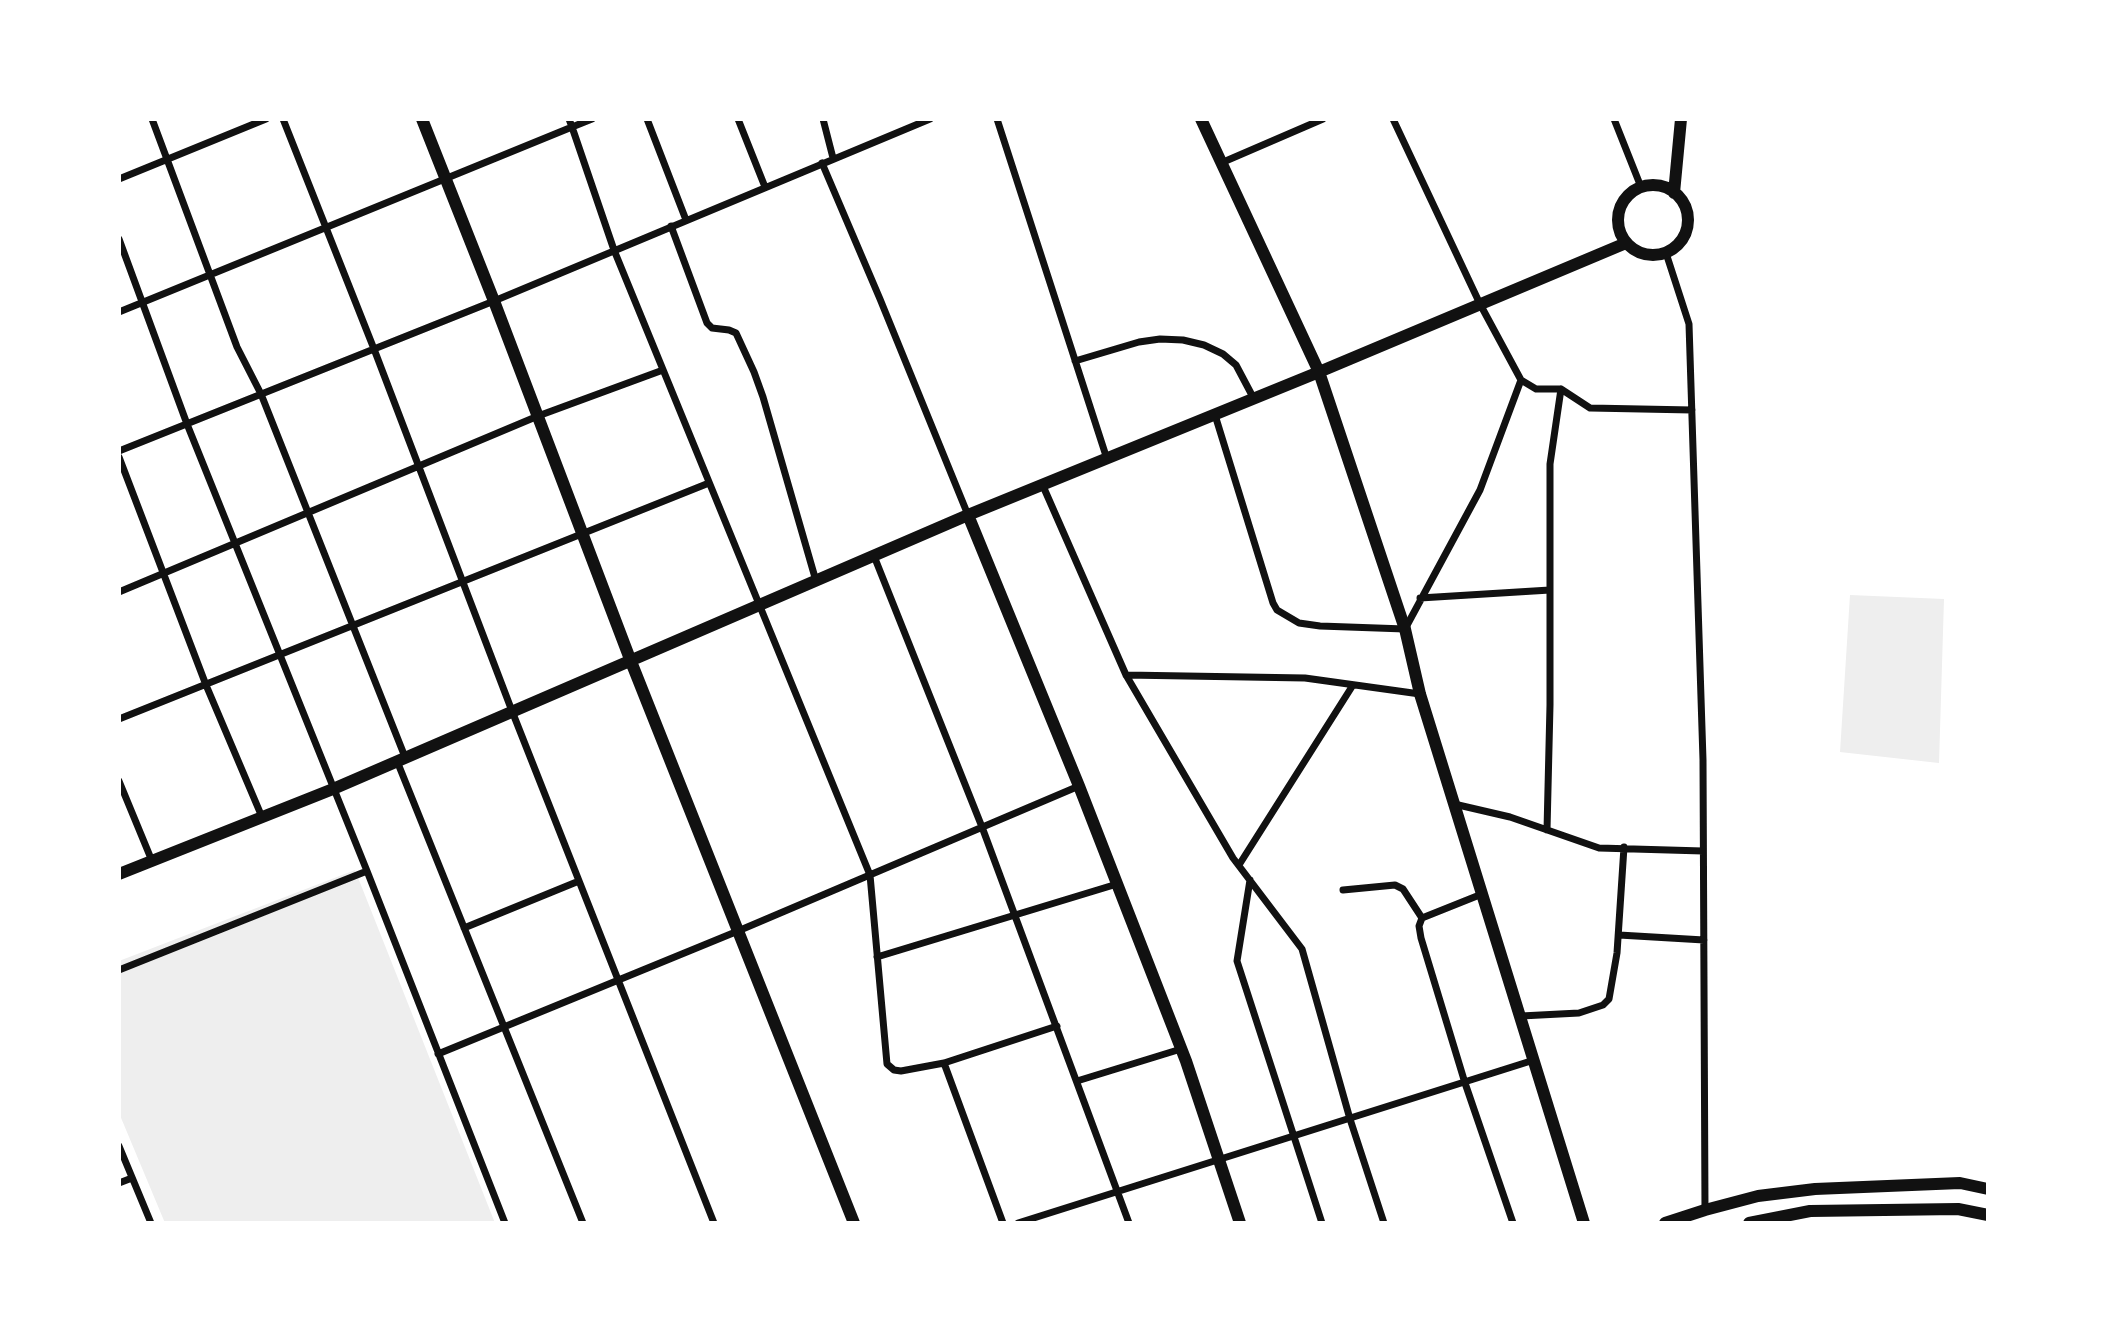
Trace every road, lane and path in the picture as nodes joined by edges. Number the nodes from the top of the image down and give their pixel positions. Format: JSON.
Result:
{"nodes":[{"id":1,"x":152,"y":119,"type":"edge"},
{"id":2,"x":266,"y":119,"type":"edge"},
{"id":3,"x":283,"y":119,"type":"edge"},
{"id":4,"x":422,"y":119,"type":"edge"},
{"id":5,"x":569,"y":119,"type":"edge"},
{"id":6,"x":592,"y":119,"type":"edge"},
{"id":7,"x":647,"y":119,"type":"edge"},
{"id":8,"x":737,"y":119,"type":"edge"},
{"id":9,"x":823,"y":119,"type":"edge"},
{"id":10,"x":930,"y":119,"type":"edge"},
{"id":11,"x":997,"y":119,"type":"edge"},
{"id":12,"x":1201,"y":119,"type":"edge"},
{"id":13,"x":1323,"y":119,"type":"edge"},
{"id":14,"x":1393,"y":119,"type":"edge"},
{"id":15,"x":1614,"y":119,"type":"edge"},
{"id":16,"x":1681,"y":119,"type":"edge"},
{"id":17,"x":572,"y":127,"type":"junction"},
{"id":18,"x":833,"y":158,"type":"junction"},
{"id":19,"x":168,"y":159,"type":"junction"},
{"id":20,"x":822,"y":163,"type":"junction"},
{"id":21,"x":1221,"y":163,"type":"junction"},
{"id":22,"x":119,"y":179,"type":"edge"},
{"id":23,"x":446,"y":179,"type":"junction"},
{"id":24,"x":765,"y":187,"type":"junction"},
{"id":25,"x":1641,"y":187,"type":"junction"},
{"id":26,"x":1674,"y":193,"type":"junction"},
{"id":27,"x":686,"y":220,"type":"junction"},
{"id":28,"x":671,"y":226,"type":"junction"},
{"id":29,"x":326,"y":228,"type":"junction"},
{"id":30,"x":119,"y":239,"type":"edge"},
{"id":31,"x":1626,"y":243,"type":"junction"},
{"id":32,"x":614,"y":250,"type":"junction"},
{"id":33,"x":1666,"y":253,"type":"junction"},
{"id":34,"x":212,"y":274,"type":"junction"},
{"id":35,"x":494,"y":301,"type":"junction"},
{"id":36,"x":142,"y":302,"type":"junction"},
{"id":37,"x":1480,"y":304,"type":"junction"},
{"id":38,"x":119,"y":312,"type":"edge"},
{"id":39,"x":374,"y":349,"type":"junction"},
{"id":40,"x":1076,"y":361,"type":"junction"},
{"id":41,"x":663,"y":370,"type":"junction"},
{"id":42,"x":1319,"y":372,"type":"junction"},
{"id":43,"x":1521,"y":380,"type":"junction"},
{"id":44,"x":1561,"y":389,"type":"junction"},
{"id":45,"x":261,"y":394,"type":"junction"},
{"id":46,"x":1254,"y":399,"type":"junction"},
{"id":47,"x":1692,"y":410,"type":"junction"},
{"id":48,"x":1216,"y":415,"type":"junction"},
{"id":49,"x":538,"y":416,"type":"junction"},
{"id":50,"x":187,"y":424,"type":"junction"},
{"id":51,"x":119,"y":451,"type":"edge"},
{"id":52,"x":119,"y":457,"type":"edge"},
{"id":53,"x":1107,"y":460,"type":"junction"},
{"id":54,"x":418,"y":466,"type":"junction"},
{"id":55,"x":709,"y":483,"type":"junction"},
{"id":56,"x":1043,"y":486,"type":"junction"},
{"id":57,"x":307,"y":513,"type":"junction"},
{"id":58,"x":968,"y":515,"type":"junction"},
{"id":59,"x":582,"y":533,"type":"junction"},
{"id":60,"x":235,"y":544,"type":"junction"},
{"id":61,"x":874,"y":556,"type":"junction"},
{"id":62,"x":163,"y":574,"type":"junction"},
{"id":63,"x":816,"y":580,"type":"junction"},
{"id":64,"x":462,"y":582,"type":"junction"},
{"id":65,"x":1550,"y":590,"type":"junction"},
{"id":66,"x":119,"y":592,"type":"edge"},
{"id":67,"x":1420,"y":598,"type":"junction"},
{"id":68,"x":759,"y":605,"type":"junction"},
{"id":69,"x":352,"y":627,"type":"junction"},
{"id":70,"x":1405,"y":629,"type":"junction"},
{"id":71,"x":280,"y":656,"type":"junction"},
{"id":72,"x":630,"y":659,"type":"junction"},
{"id":73,"x":1126,"y":676,"type":"junction"},
{"id":74,"x":206,"y":685,"type":"junction"},
{"id":75,"x":1353,"y":685,"type":"junction"},
{"id":76,"x":1420,"y":694,"type":"junction"},
{"id":77,"x":512,"y":711,"type":"junction"},
{"id":78,"x":119,"y":719,"type":"edge"},
{"id":79,"x":401,"y":759,"type":"junction"},
{"id":80,"x":119,"y":780,"type":"edge"},
{"id":81,"x":1079,"y":786,"type":"junction"},
{"id":82,"x":333,"y":789,"type":"junction"},
{"id":83,"x":1454,"y":804,"type":"junction"},
{"id":84,"x":262,"y":817,"type":"junction"},
{"id":85,"x":982,"y":827,"type":"junction"},
{"id":86,"x":1546,"y":830,"type":"junction"},
{"id":87,"x":1624,"y":847,"type":"junction"},
{"id":88,"x":1703,"y":851,"type":"junction"},
{"id":89,"x":152,"y":861,"type":"junction"},
{"id":90,"x":1239,"y":865,"type":"junction"},
{"id":91,"x":367,"y":871,"type":"junction"},
{"id":92,"x":119,"y":874,"type":"edge"},
{"id":93,"x":870,"y":875,"type":"junction"},
{"id":94,"x":1250,"y":880,"type":"junction"},
{"id":95,"x":579,"y":881,"type":"junction"},
{"id":96,"x":1117,"y":884,"type":"junction"},
{"id":97,"x":1343,"y":890,"type":"dead end"},
{"id":98,"x":1482,"y":894,"type":"junction"},
{"id":99,"x":1016,"y":916,"type":"junction"},
{"id":100,"x":1422,"y":918,"type":"junction"},
{"id":101,"x":464,"y":928,"type":"junction"},
{"id":102,"x":738,"y":931,"type":"junction"},
{"id":103,"x":1619,"y":935,"type":"junction"},
{"id":104,"x":1704,"y":940,"type":"junction"},
{"id":105,"x":877,"y":957,"type":"junction"},
{"id":106,"x":119,"y":970,"type":"edge"},
{"id":107,"x":617,"y":979,"type":"junction"},
{"id":108,"x":1521,"y":1016,"type":"junction"},
{"id":109,"x":1057,"y":1026,"type":"junction"},
{"id":110,"x":504,"y":1027,"type":"junction"},
{"id":111,"x":1181,"y":1049,"type":"junction"},
{"id":112,"x":438,"y":1054,"type":"junction"},
{"id":113,"x":1535,"y":1060,"type":"junction"},
{"id":114,"x":944,"y":1063,"type":"junction"},
{"id":115,"x":1077,"y":1081,"type":"junction"},
{"id":116,"x":1465,"y":1083,"type":"junction"},
{"id":117,"x":1350,"y":1119,"type":"junction"},
{"id":118,"x":1295,"y":1136,"type":"junction"},
{"id":119,"x":119,"y":1146,"type":"edge"},
{"id":120,"x":1220,"y":1161,"type":"junction"},
{"id":121,"x":132,"y":1178,"type":"junction"},
{"id":122,"x":119,"y":1183,"type":"edge"},
{"id":123,"x":1988,"y":1189,"type":"edge"},
{"id":124,"x":1119,"y":1192,"type":"junction"},
{"id":125,"x":1866,"y":1209,"type":"junction"},
{"id":126,"x":1988,"y":1215,"type":"edge"},
{"id":127,"x":1705,"y":1216,"type":"edge"},
{"id":128,"x":151,"y":1223,"type":"edge"},
{"id":129,"x":505,"y":1223,"type":"edge"},
{"id":130,"x":583,"y":1223,"type":"edge"},
{"id":131,"x":714,"y":1223,"type":"edge"},
{"id":132,"x":854,"y":1223,"type":"edge"},
{"id":133,"x":1003,"y":1223,"type":"edge"},
{"id":134,"x":1018,"y":1223,"type":"edge"},
{"id":135,"x":1129,"y":1223,"type":"edge"},
{"id":136,"x":1240,"y":1223,"type":"edge"},
{"id":137,"x":1322,"y":1223,"type":"edge"},
{"id":138,"x":1384,"y":1223,"type":"edge"},
{"id":139,"x":1513,"y":1223,"type":"edge"},
{"id":140,"x":1584,"y":1223,"type":"edge"},
{"id":141,"x":1665,"y":1223,"type":"edge"},
{"id":142,"x":1749,"y":1223,"type":"edge"},
{"id":143,"x":1865,"y":1223,"type":"edge"}],
"edges":[{"from":1,"to":19,"type":"street"},
{"from":2,"to":19,"type":"street"},
{"from":3,"to":29,"type":"street"},
{"from":4,"to":23,"type":"street"},
{"from":5,"to":17,"type":"street"},
{"from":6,"to":17,"type":"street"},
{"from":7,"to":27,"type":"street"},
{"from":8,"to":24,"type":"street"},
{"from":9,"to":18,"type":"street"},
{"from":10,"to":18,"type":"street"},
{"from":11,"to":40,"type":"street"},
{"from":12,"to":21,"type":"street"},
{"from":13,"to":21,"type":"street"},
{"from":14,"to":37,"type":"street"},
{"from":15,"to":25,"type":"street"},
{"from":16,"to":26,"type":"street"},
{"from":17,"to":23,"type":"street"},
{"from":17,"to":32,"type":"street"},
{"from":18,"to":20,"type":"street"},
{"from":19,"to":22,"type":"street"},
{"from":19,"to":34,"type":"street"},
{"from":20,"to":24,"type":"street"},
{"from":20,"to":58,"type":"street"},
{"from":21,"to":42,"type":"street"},
{"from":23,"to":29,"type":"street"},
{"from":23,"to":35,"type":"street"},
{"from":24,"to":27,"type":"street"},
{"from":25,"to":26,"type":"street"},
{"from":25,"to":31,"type":"street"},
{"from":26,"to":33,"type":"street"},
{"from":27,"to":28,"type":"street"},
{"from":28,"to":32,"type":"street"},
{"from":28,"to":63,"type":"street"},
{"from":29,"to":34,"type":"street"},
{"from":29,"to":39,"type":"street"},
{"from":30,"to":36,"type":"street"},
{"from":31,"to":33,"type":"street"},
{"from":31,"to":37,"type":"street"},
{"from":32,"to":35,"type":"street"},
{"from":32,"to":41,"type":"street"},
{"from":33,"to":47,"type":"street"},
{"from":34,"to":36,"type":"street"},
{"from":34,"to":45,"type":"street"},
{"from":35,"to":39,"type":"street"},
{"from":35,"to":49,"type":"street"},
{"from":36,"to":38,"type":"street"},
{"from":36,"to":50,"type":"street"},
{"from":37,"to":42,"type":"street"},
{"from":37,"to":43,"type":"street"},
{"from":39,"to":45,"type":"street"},
{"from":39,"to":54,"type":"street"},
{"from":40,"to":46,"type":"street"},
{"from":40,"to":53,"type":"street"},
{"from":41,"to":49,"type":"street"},
{"from":41,"to":55,"type":"street"},
{"from":42,"to":46,"type":"street"},
{"from":42,"to":70,"type":"street"},
{"from":43,"to":44,"type":"street"},
{"from":43,"to":67,"type":"street"},
{"from":44,"to":47,"type":"street"},
{"from":44,"to":65,"type":"street"},
{"from":45,"to":50,"type":"street"},
{"from":45,"to":57,"type":"street"},
{"from":46,"to":48,"type":"street"},
{"from":47,"to":88,"type":"street"},
{"from":48,"to":53,"type":"street"},
{"from":48,"to":70,"type":"street"},
{"from":49,"to":54,"type":"street"},
{"from":49,"to":59,"type":"street"},
{"from":50,"to":51,"type":"street"},
{"from":50,"to":60,"type":"street"},
{"from":52,"to":62,"type":"street"},
{"from":53,"to":56,"type":"street"},
{"from":54,"to":57,"type":"street"},
{"from":54,"to":64,"type":"street"},
{"from":55,"to":59,"type":"street"},
{"from":55,"to":68,"type":"street"},
{"from":56,"to":58,"type":"street"},
{"from":56,"to":73,"type":"street"},
{"from":57,"to":60,"type":"street"},
{"from":57,"to":69,"type":"street"},
{"from":58,"to":61,"type":"street"},
{"from":58,"to":81,"type":"street"},
{"from":59,"to":64,"type":"street"},
{"from":59,"to":72,"type":"street"},
{"from":60,"to":62,"type":"street"},
{"from":60,"to":71,"type":"street"},
{"from":61,"to":63,"type":"street"},
{"from":61,"to":85,"type":"street"},
{"from":62,"to":66,"type":"street"},
{"from":62,"to":74,"type":"street"},
{"from":63,"to":68,"type":"street"},
{"from":64,"to":69,"type":"street"},
{"from":64,"to":77,"type":"street"},
{"from":65,"to":67,"type":"street"},
{"from":65,"to":86,"type":"street"},
{"from":67,"to":70,"type":"street"},
{"from":68,"to":72,"type":"street"},
{"from":68,"to":93,"type":"street"},
{"from":69,"to":71,"type":"street"},
{"from":69,"to":79,"type":"street"},
{"from":70,"to":76,"type":"street"},
{"from":71,"to":74,"type":"street"},
{"from":71,"to":82,"type":"street"},
{"from":72,"to":77,"type":"street"},
{"from":72,"to":102,"type":"street"},
{"from":73,"to":75,"type":"street"},
{"from":73,"to":90,"type":"street"},
{"from":74,"to":78,"type":"street"},
{"from":74,"to":84,"type":"street"},
{"from":75,"to":76,"type":"street"},
{"from":75,"to":90,"type":"street"},
{"from":76,"to":83,"type":"street"},
{"from":77,"to":79,"type":"street"},
{"from":77,"to":95,"type":"street"},
{"from":79,"to":82,"type":"street"},
{"from":79,"to":101,"type":"street"},
{"from":80,"to":89,"type":"street"},
{"from":81,"to":85,"type":"street"},
{"from":81,"to":96,"type":"street"},
{"from":82,"to":84,"type":"street"},
{"from":82,"to":91,"type":"street"},
{"from":83,"to":86,"type":"street"},
{"from":83,"to":98,"type":"street"},
{"from":84,"to":89,"type":"street"},
{"from":85,"to":93,"type":"street"},
{"from":85,"to":99,"type":"street"},
{"from":86,"to":87,"type":"street"},
{"from":87,"to":88,"type":"street"},
{"from":87,"to":103,"type":"street"},
{"from":88,"to":104,"type":"street"},
{"from":89,"to":92,"type":"street"},
{"from":90,"to":94,"type":"street"},
{"from":91,"to":106,"type":"street"},
{"from":91,"to":112,"type":"street"},
{"from":93,"to":102,"type":"street"},
{"from":93,"to":105,"type":"street"},
{"from":94,"to":117,"type":"street"},
{"from":94,"to":118,"type":"street"},
{"from":95,"to":101,"type":"street"},
{"from":95,"to":107,"type":"street"},
{"from":96,"to":99,"type":"street"},
{"from":96,"to":111,"type":"street"},
{"from":97,"to":100,"type":"street"},
{"from":98,"to":100,"type":"street"},
{"from":98,"to":108,"type":"street"},
{"from":99,"to":105,"type":"street"},
{"from":99,"to":109,"type":"street"},
{"from":100,"to":116,"type":"street"},
{"from":101,"to":110,"type":"street"},
{"from":102,"to":107,"type":"street"},
{"from":102,"to":132,"type":"street"},
{"from":103,"to":104,"type":"street"},
{"from":103,"to":108,"type":"street"},
{"from":104,"to":127,"type":"street"},
{"from":105,"to":114,"type":"street"},
{"from":107,"to":110,"type":"street"},
{"from":107,"to":131,"type":"street"},
{"from":108,"to":113,"type":"street"},
{"from":109,"to":114,"type":"street"},
{"from":109,"to":115,"type":"street"},
{"from":110,"to":112,"type":"street"},
{"from":110,"to":130,"type":"street"},
{"from":111,"to":115,"type":"street"},
{"from":111,"to":120,"type":"street"},
{"from":112,"to":129,"type":"street"},
{"from":113,"to":116,"type":"street"},
{"from":113,"to":140,"type":"street"},
{"from":114,"to":133,"type":"street"},
{"from":115,"to":124,"type":"street"},
{"from":116,"to":117,"type":"street"},
{"from":116,"to":139,"type":"street"},
{"from":117,"to":118,"type":"street"},
{"from":117,"to":138,"type":"street"},
{"from":118,"to":120,"type":"street"},
{"from":118,"to":137,"type":"street"},
{"from":119,"to":121,"type":"street"},
{"from":120,"to":124,"type":"street"},
{"from":120,"to":136,"type":"street"},
{"from":121,"to":122,"type":"street"},
{"from":121,"to":128,"type":"street"},
{"from":123,"to":127,"type":"street"},
{"from":124,"to":134,"type":"street"},
{"from":124,"to":135,"type":"street"},
{"from":125,"to":126,"type":"street"},
{"from":125,"to":142,"type":"street"},
{"from":125,"to":143,"type":"street"},
{"from":127,"to":141,"type":"street"}]}
